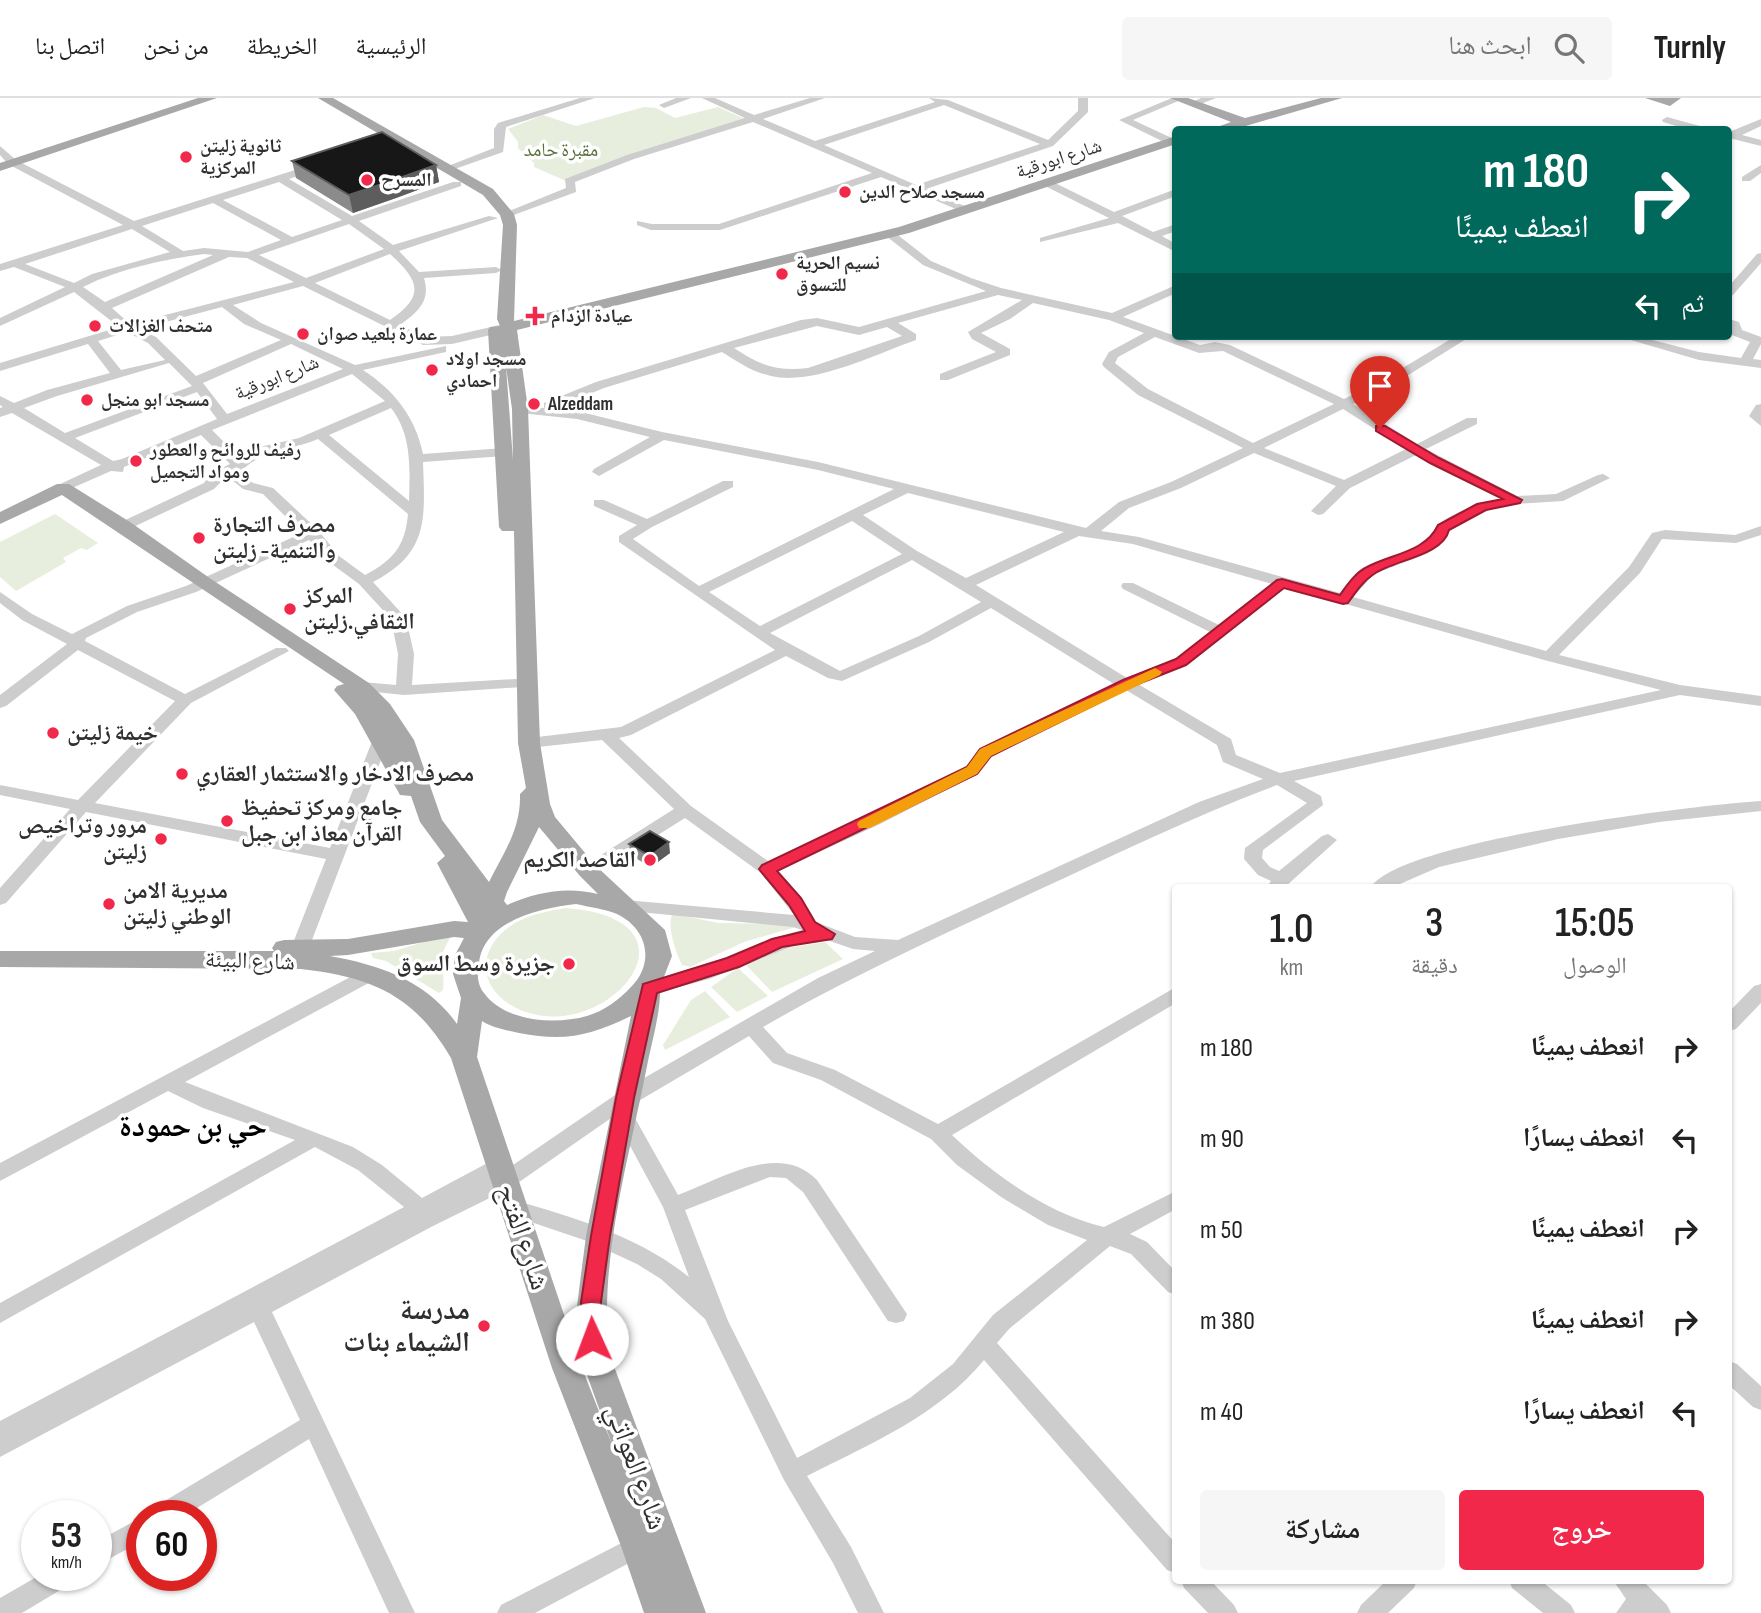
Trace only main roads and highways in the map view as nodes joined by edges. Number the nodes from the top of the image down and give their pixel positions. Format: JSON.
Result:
{"nodes":[{"id":1,"x":199,"y":98,"type":"edge"},
{"id":2,"x":211,"y":98,"type":"edge"},
{"id":3,"x":308,"y":98,"type":"edge"},
{"id":4,"x":324,"y":98,"type":"edge"},
{"id":5,"x":1177,"y":98,"type":"edge"},
{"id":6,"x":1336,"y":98,"type":"edge"},
{"id":7,"x":1651,"y":98,"type":"edge"},
{"id":8,"x":1673,"y":100,"type":"edge"},
{"id":9,"x":1243,"y":122,"type":"junction"},
{"id":10,"x":1229,"y":126,"type":"edge"},
{"id":11,"x":391,"y":141,"type":"junction"},
{"id":12,"x":1172,"y":142,"type":"edge"},
{"id":13,"x":4,"y":160,"type":"edge"},
{"id":14,"x":500,"y":216,"type":"junction"},
{"id":15,"x":503,"y":331,"type":"junction"},
{"id":16,"x":510,"y":409,"type":"junction"},
{"id":17,"x":61,"y":494,"type":"junction"},
{"id":18,"x":0,"y":519,"type":"edge"},
{"id":19,"x":0,"y":530,"type":"edge"},
{"id":20,"x":197,"y":586,"type":"junction"},
{"id":21,"x":625,"y":906,"type":"junction"},
{"id":22,"x":489,"y":921,"type":"junction"},
{"id":23,"x":0,"y":947,"type":"edge"},
{"id":24,"x":0,"y":959,"type":"edge"},
{"id":25,"x":649,"y":988,"type":"junction"},
{"id":26,"x":430,"y":1006,"type":"junction"},
{"id":27,"x":478,"y":1007,"type":"junction"},
{"id":28,"x":464,"y":1057,"type":"junction"},
{"id":29,"x":660,"y":1613,"type":"edge"},
{"id":30,"x":690,"y":1613,"type":"edge"}],
"edges":[{"from":1,"to":13,"type":"main road"},
{"from":2,"to":13,"type":"main road"},
{"from":3,"to":11,"type":"main road"},
{"from":4,"to":11,"type":"main road"},
{"from":5,"to":9,"type":"main road"},
{"from":6,"to":9,"type":"main road"},
{"from":7,"to":8,"type":"main road"},
{"from":9,"to":10,"type":"main road"},
{"from":11,"to":14,"type":"main road"},
{"from":12,"to":15,"type":"main road","name":"شارع ابورقية"},
{"from":14,"to":15,"type":"main road"},
{"from":14,"to":15,"type":"main road"},
{"from":15,"to":16,"type":"main road"},
{"from":15,"to":16,"type":"main road"},
{"from":16,"to":21,"type":"main road"},
{"from":16,"to":22,"type":"main road"},
{"from":17,"to":18,"type":"main road"},
{"from":17,"to":19,"type":"main road"},
{"from":17,"to":20,"type":"main road"},
{"from":17,"to":20,"type":"main road"},
{"from":20,"to":22,"type":"main road"},
{"from":20,"to":22,"type":"main road"},
{"from":21,"to":22,"type":"main road"},
{"from":21,"to":25,"type":"main road"},
{"from":22,"to":23,"type":"main road","name":"شارع البيئة"},
{"from":22,"to":27,"type":"main road"},
{"from":24,"to":26,"type":"main road","name":"شارع البيئة"},
{"from":25,"to":27,"type":"main road"},
{"from":25,"to":30,"type":"main road","name":"شارع العواتي"},
{"from":26,"to":27,"type":"main road"},
{"from":26,"to":28,"type":"main road","name":"شارع البيئة"},
{"from":27,"to":28,"type":"main road"},
{"from":28,"to":29,"type":"main road","name":"شارع الفتح"}]}
